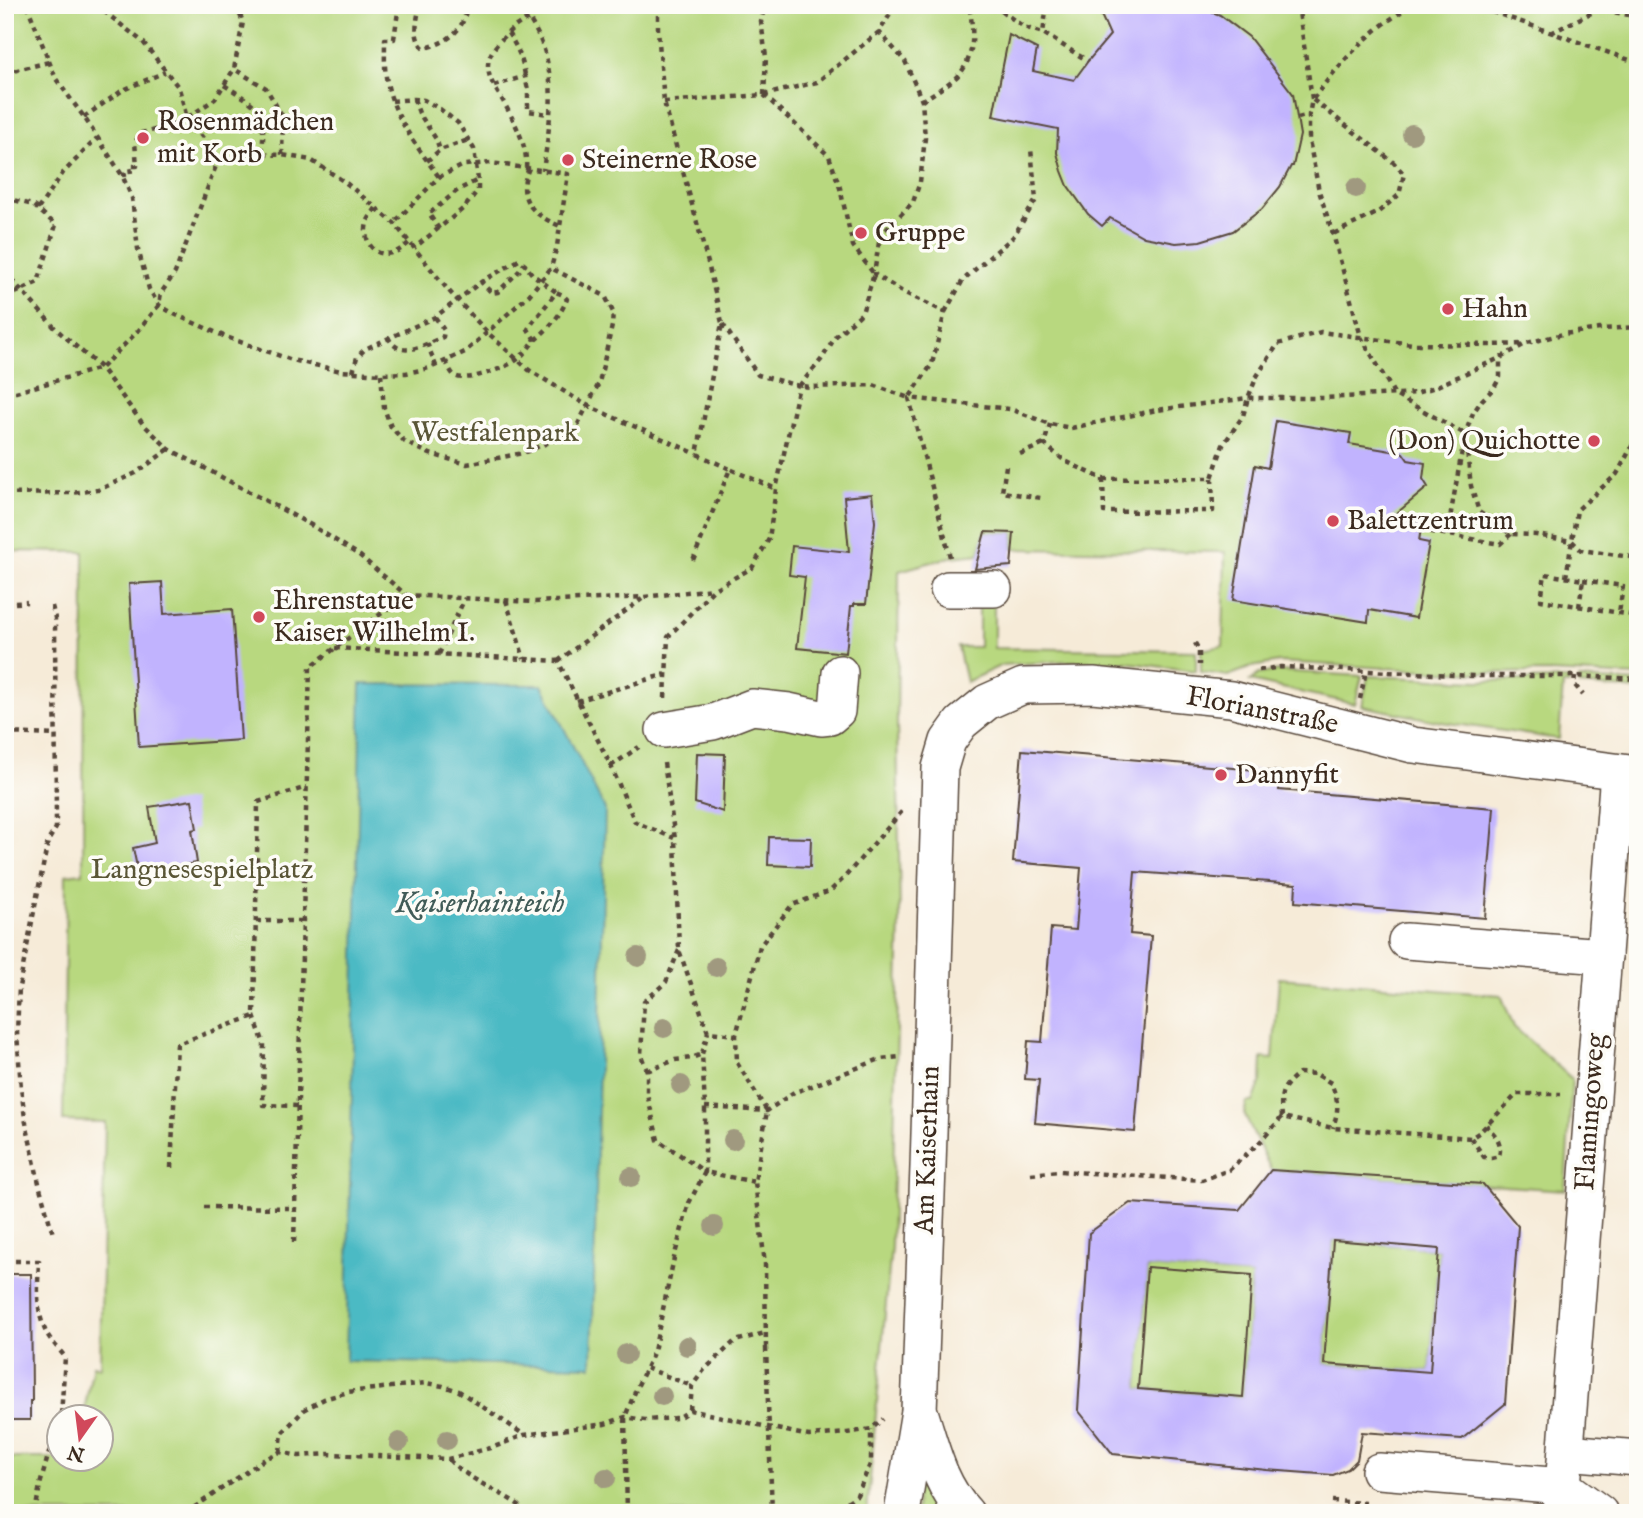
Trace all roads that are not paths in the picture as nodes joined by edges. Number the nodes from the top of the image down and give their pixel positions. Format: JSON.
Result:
{"nodes":[{"id":1,"x":949,"y":573,"type":"road end"},
{"id":2,"x":994,"y":589,"type":"dead end"},
{"id":3,"x":840,"y":673,"type":"dead end"},
{"id":4,"x":664,"y":730,"type":"dead end"},
{"id":5,"x":1628,"y":773,"type":"edge"},
{"id":6,"x":939,"y":785,"type":"joint"},
{"id":7,"x":1406,"y":941,"type":"dead end"},
{"id":8,"x":1604,"y":956,"type":"junction"},
{"id":9,"x":902,"y":1414,"type":"junction"},
{"id":10,"x":1566,"y":1452,"type":"junction"},
{"id":11,"x":1638,"y":1458,"type":"edge"},
{"id":12,"x":1379,"y":1471,"type":"dead end"},
{"id":13,"x":1562,"y":1499,"type":"edge"},
{"id":14,"x":902,"y":1513,"type":"edge"},
{"id":15,"x":966,"y":1513,"type":"edge"},
{"id":16,"x":1600,"y":1513,"type":"edge"}],
"edges":[{"from":1,"to":2,"type":"street"},
{"from":3,"to":4,"type":"street"},
{"from":5,"to":6,"type":"street","name":"Florianstraße"},
{"from":5,"to":8,"type":"street","name":"Flamingoweg"},
{"from":6,"to":9,"type":"street","name":"Am Kaiserhain"},
{"from":7,"to":8,"type":"street"},
{"from":8,"to":10,"type":"street","name":"Flamingoweg"},
{"from":9,"to":14,"type":"street","name":"Am Kaiserhain"},
{"from":9,"to":15,"type":"street"},
{"from":10,"to":11,"type":"street"},
{"from":10,"to":13,"type":"street","name":"Flamingoweg"},
{"from":12,"to":13,"type":"street"},
{"from":13,"to":16,"type":"street"}]}
